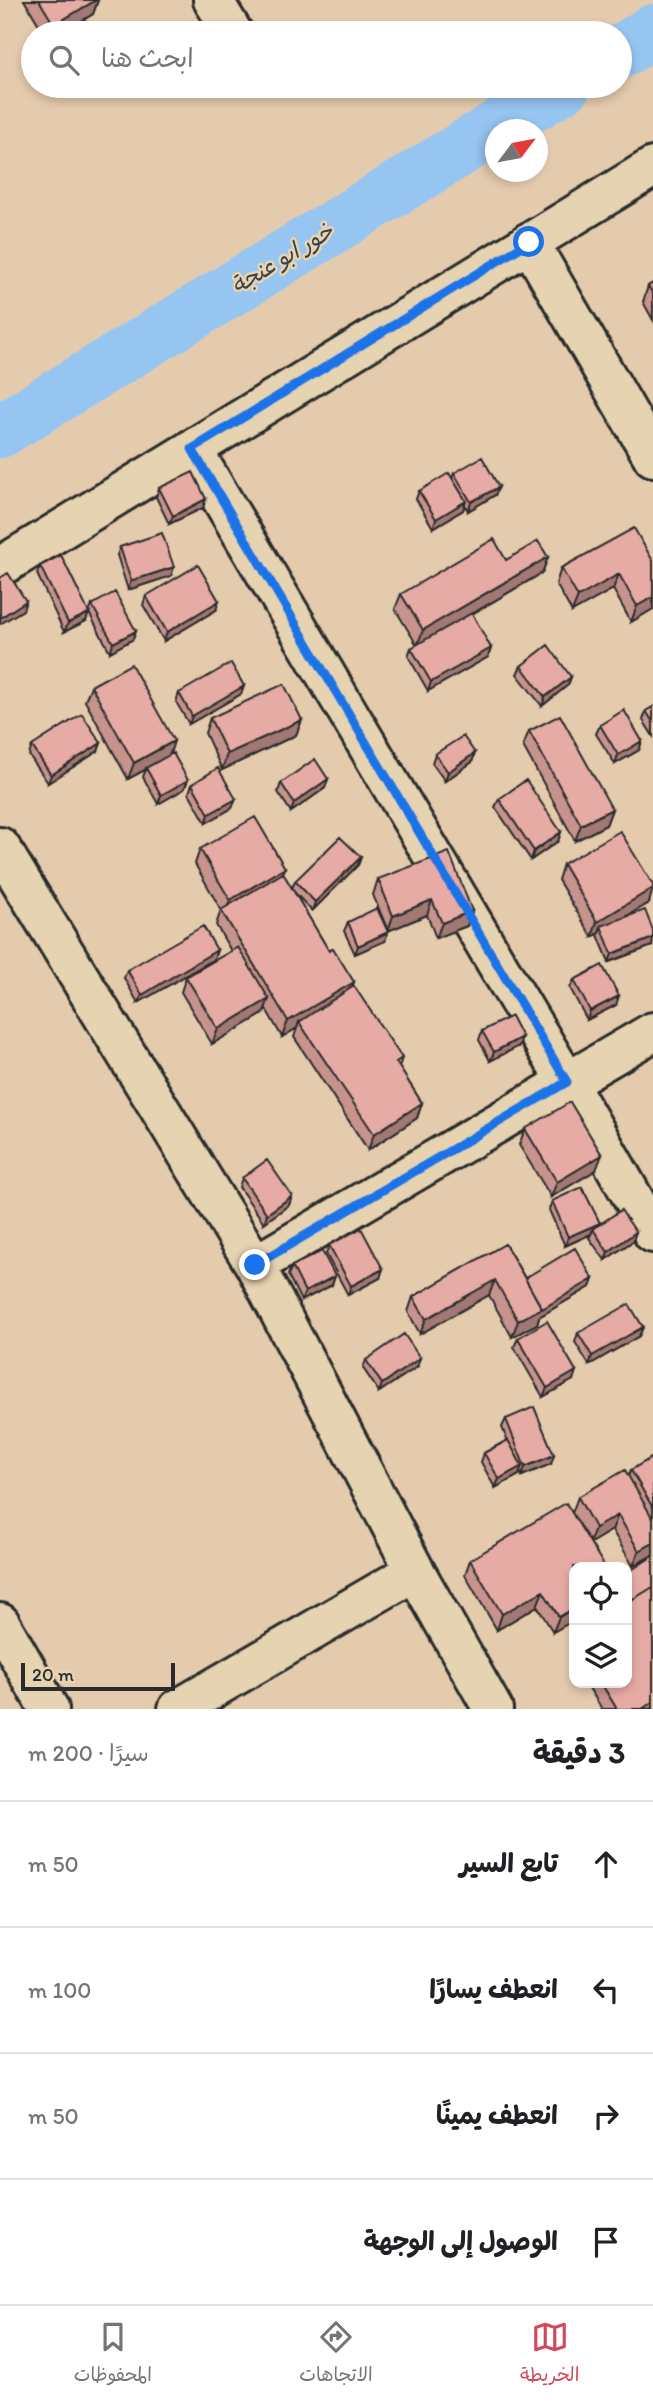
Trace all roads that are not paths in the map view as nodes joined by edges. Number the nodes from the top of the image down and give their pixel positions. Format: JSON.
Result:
{"nodes":[{"id":1,"x":213,"y":0,"type":"edge"},
{"id":2,"x":226,"y":21,"type":"edge"},
{"id":3,"x":653,"y":167,"type":"edge"},
{"id":4,"x":529,"y":242,"type":"junction"},
{"id":5,"x":192,"y":449,"type":"junction"},
{"id":6,"x":653,"y":457,"type":"edge"},
{"id":7,"x":0,"y":567,"type":"edge"},
{"id":8,"x":0,"y":847,"type":"edge"},
{"id":9,"x":653,"y":1032,"type":"edge"},
{"id":10,"x":567,"y":1082,"type":"junction"},
{"id":11,"x":653,"y":1233,"type":"edge"},
{"id":12,"x":255,"y":1265,"type":"junction"},
{"id":13,"x":415,"y":1571,"type":"junction"},
{"id":14,"x":0,"y":1623,"type":"edge"},
{"id":15,"x":48,"y":1709,"type":"edge"},
{"id":16,"x":178,"y":1709,"type":"edge"},
{"id":17,"x":493,"y":1709,"type":"edge"}],
"edges":[{"from":1,"to":2,"type":"street"},
{"from":3,"to":4,"type":"street"},
{"from":4,"to":5,"type":"street"},
{"from":4,"to":6,"type":"street"},
{"from":5,"to":7,"type":"street"},
{"from":5,"to":10,"type":"street"},
{"from":8,"to":12,"type":"street"},
{"from":9,"to":10,"type":"street"},
{"from":10,"to":11,"type":"street"},
{"from":10,"to":12,"type":"street"},
{"from":12,"to":13,"type":"street"},
{"from":13,"to":16,"type":"street"},
{"from":13,"to":17,"type":"street"},
{"from":14,"to":15,"type":"street"}]}
